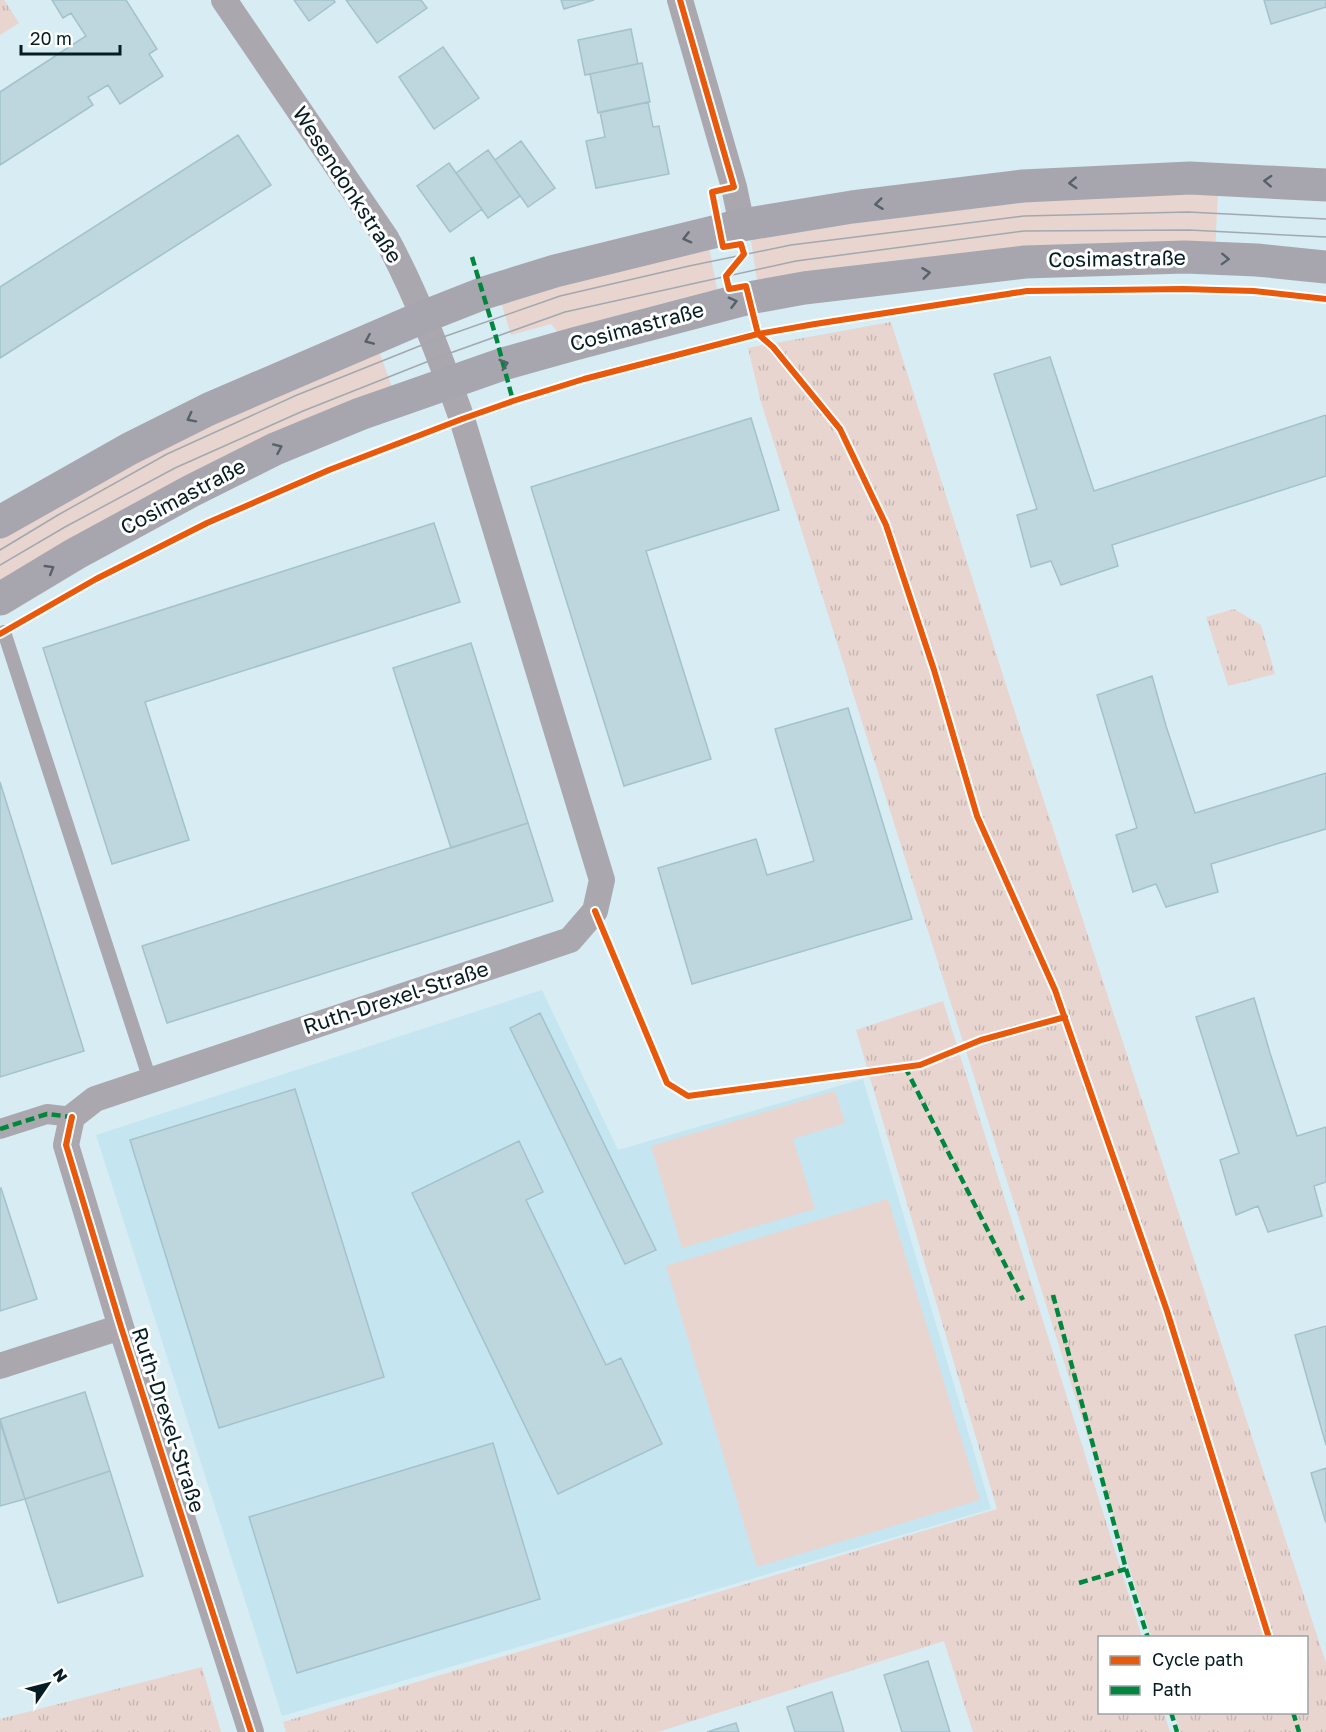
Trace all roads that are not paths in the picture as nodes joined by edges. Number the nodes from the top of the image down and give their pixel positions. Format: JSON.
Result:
{"nodes":[{"id":1,"x":224,"y":0,"type":"edge"},
{"id":2,"x":680,"y":0,"type":"edge"},
{"id":3,"x":1326,"y":185,"type":"edge"},
{"id":4,"x":742,"y":225,"type":"junction"},
{"id":5,"x":1326,"y":267,"type":"edge"},
{"id":6,"x":423,"y":316,"type":"junction"},
{"id":7,"x":449,"y":382,"type":"junction"},
{"id":8,"x":0,"y":522,"type":"edge"},
{"id":9,"x":0,"y":599,"type":"edge"},
{"id":10,"x":4,"y":632,"type":"dead end"},
{"id":11,"x":150,"y":1080,"type":"junction"},
{"id":12,"x":72,"y":1117,"type":"junction"},
{"id":13,"x":0,"y":1130,"type":"edge"},
{"id":14,"x":121,"y":1327,"type":"junction"},
{"id":15,"x":0,"y":1366,"type":"edge"},
{"id":16,"x":251,"y":1732,"type":"edge"}],
"edges":[{"from":1,"to":6,"type":"street","name":"Wesendonkstraße"},
{"from":2,"to":4,"type":"street"},
{"from":3,"to":4,"type":"main road","one_way":true},
{"from":4,"to":6,"type":"main road","one_way":true},
{"from":7,"to":5,"type":"main road","name":"Cosimastraße","one_way":true},
{"from":6,"to":7,"type":"street","name":"Wesendonkstraße"},
{"from":6,"to":8,"type":"main road","one_way":true},
{"from":9,"to":7,"type":"main road","name":"Cosimastraße","one_way":true},
{"from":7,"to":11,"type":"street","name":"Ruth-Drexel-Straße"},
{"from":10,"to":11,"type":"lane"},
{"from":11,"to":12,"type":"street","name":"Ruth-Drexel-Straße"},
{"from":12,"to":13,"type":"street"},
{"from":12,"to":14,"type":"street","name":"Ruth-Drexel-Straße"},
{"from":14,"to":15,"type":"street"},
{"from":14,"to":16,"type":"street","name":"Ruth-Drexel-Straße"}]}
